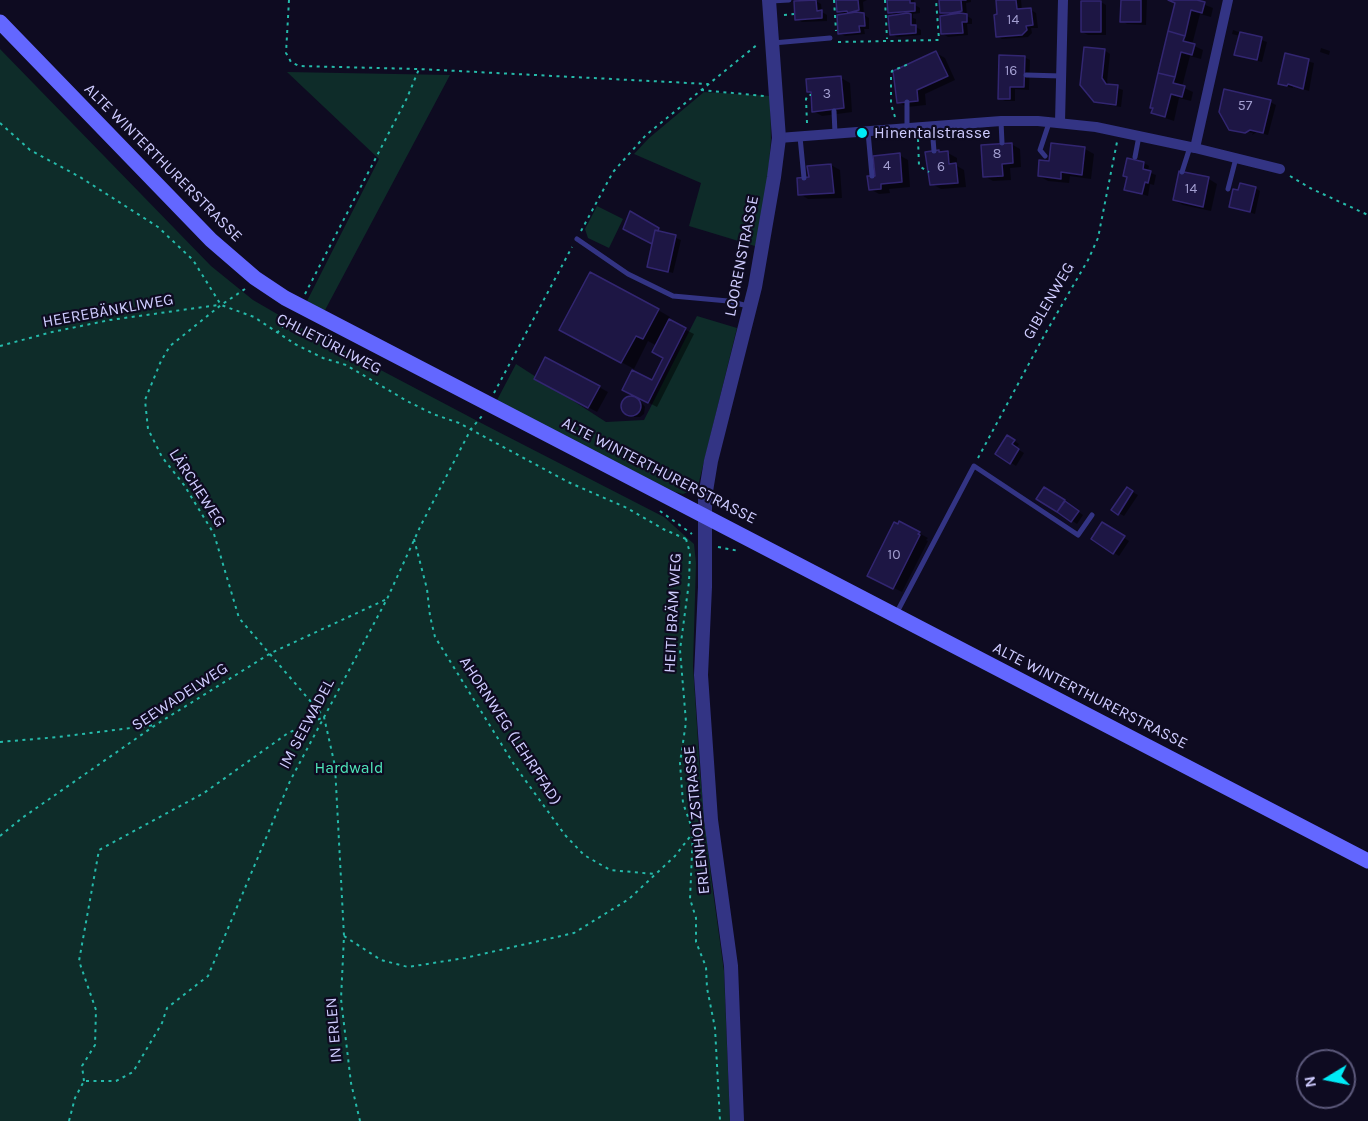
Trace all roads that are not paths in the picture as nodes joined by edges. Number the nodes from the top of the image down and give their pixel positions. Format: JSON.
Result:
{"nodes":[{"id":1,"x":789,"y":0,"type":"edge"},
{"id":2,"x":1063,"y":0,"type":"edge"},
{"id":3,"x":1228,"y":0,"type":"edge"},
{"id":4,"x":769,"y":1,"type":"edge"},
{"id":5,"x":0,"y":22,"type":"edge"},
{"id":6,"x":773,"y":38,"type":"junction"},
{"id":7,"x":830,"y":38,"type":"dead end"},
{"id":8,"x":1026,"y":75,"type":"dead end"},
{"id":9,"x":1061,"y":76,"type":"junction"},
{"id":10,"x":907,"y":102,"type":"dead end"},
{"id":11,"x":834,"y":111,"type":"dead end"},
{"id":12,"x":1001,"y":121,"type":"junction"},
{"id":13,"x":1055,"y":122,"type":"junction"},
{"id":14,"x":932,"y":127,"type":"junction"},
{"id":15,"x":868,"y":132,"type":"junction"},
{"id":16,"x":912,"y":132,"type":"junction"},
{"id":17,"x":803,"y":133,"type":"junction"},
{"id":18,"x":835,"y":135,"type":"junction"},
{"id":19,"x":1139,"y":136,"type":"junction"},
{"id":20,"x":779,"y":138,"type":"junction"},
{"id":21,"x":1002,"y":143,"type":"dead end"},
{"id":22,"x":1193,"y":148,"type":"junction"},
{"id":23,"x":934,"y":151,"type":"dead end"},
{"id":24,"x":1045,"y":156,"type":"dead end"},
{"id":25,"x":1135,"y":157,"type":"dead end"},
{"id":26,"x":1236,"y":158,"type":"junction"},
{"id":27,"x":1280,"y":169,"type":"road end"},
{"id":28,"x":1182,"y":172,"type":"dead end"},
{"id":29,"x":872,"y":176,"type":"dead end"},
{"id":30,"x":804,"y":178,"type":"dead end"},
{"id":31,"x":1228,"y":189,"type":"dead end"},
{"id":32,"x":577,"y":239,"type":"dead end"},
{"id":33,"x":750,"y":307,"type":"junction"},
{"id":34,"x":705,"y":515,"type":"junction"},
{"id":35,"x":1092,"y":515,"type":"dead end"},
{"id":36,"x":895,"y":616,"type":"junction"},
{"id":37,"x":1368,"y":861,"type":"edge"},
{"id":38,"x":737,"y":1121,"type":"edge"}],
"edges":[{"from":1,"to":4,"type":"lane"},
{"from":2,"to":9,"type":"street"},
{"from":3,"to":22,"type":"street"},
{"from":4,"to":6,"type":"street","name":"LOORENSTRASSE"},
{"from":5,"to":34,"type":"main road","name":"ALTE WINTERTHURERSTRASSE"},
{"from":6,"to":7,"type":"lane"},
{"from":6,"to":20,"type":"street","name":"LOORENSTRASSE"},
{"from":8,"to":9,"type":"lane"},
{"from":9,"to":13,"type":"street"},
{"from":10,"to":16,"type":"lane"},
{"from":11,"to":18,"type":"lane"},
{"from":12,"to":13,"type":"street"},
{"from":12,"to":14,"type":"street"},
{"from":12,"to":21,"type":"lane"},
{"from":13,"to":19,"type":"street"},
{"from":13,"to":24,"type":"lane"},
{"from":14,"to":16,"type":"street"},
{"from":14,"to":23,"type":"lane"},
{"from":15,"to":16,"type":"street"},
{"from":15,"to":18,"type":"street"},
{"from":15,"to":29,"type":"lane"},
{"from":17,"to":18,"type":"street"},
{"from":17,"to":20,"type":"street"},
{"from":17,"to":30,"type":"lane"},
{"from":19,"to":22,"type":"street"},
{"from":19,"to":25,"type":"lane"},
{"from":20,"to":33,"type":"street","name":"LOORENSTRASSE"},
{"from":22,"to":26,"type":"street"},
{"from":22,"to":28,"type":"lane"},
{"from":26,"to":27,"type":"street"},
{"from":26,"to":31,"type":"lane"},
{"from":32,"to":33,"type":"lane"},
{"from":33,"to":34,"type":"street","name":"LOORENSTRASSE"},
{"from":34,"to":36,"type":"main road","name":"ALTE WINTERTHURERSTRASSE"},
{"from":34,"to":38,"type":"street","name":"ERLENHOLZSTRASSE"},
{"from":35,"to":36,"type":"lane"},
{"from":36,"to":37,"type":"main road","name":"ALTE WINTERTHURERSTRASSE"}]}
